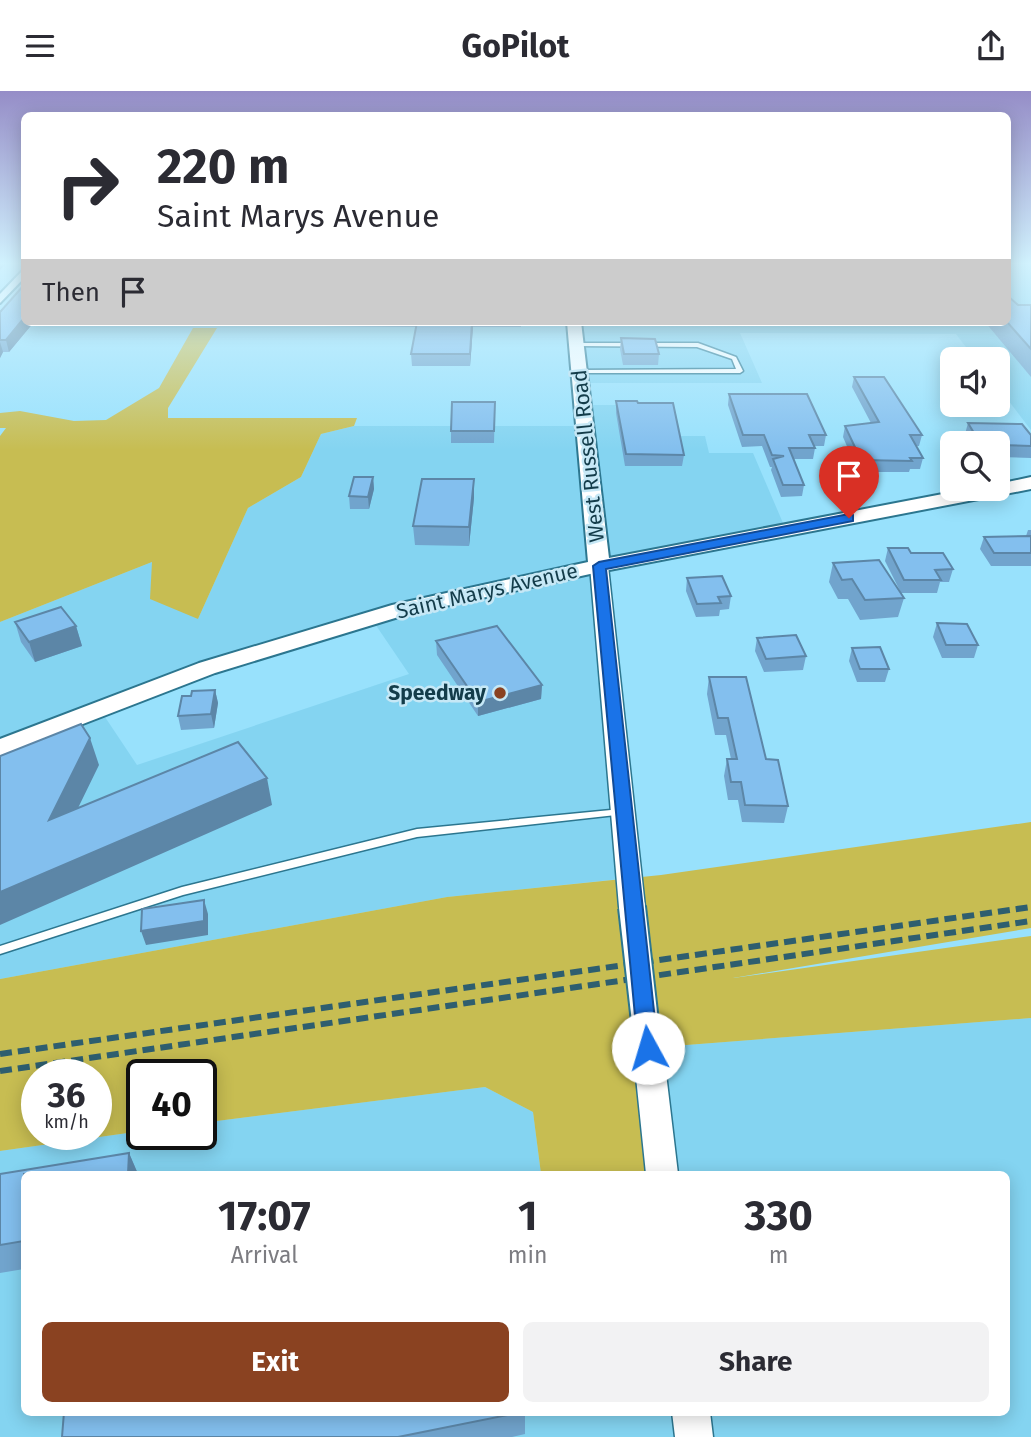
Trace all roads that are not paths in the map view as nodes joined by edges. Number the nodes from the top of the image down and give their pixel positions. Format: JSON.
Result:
{"nodes":[{"id":1,"x":574,"y":326,"type":"edge"},
{"id":2,"x":576,"y":344,"type":"junction"},
{"id":3,"x":579,"y":371,"type":"junction"},
{"id":4,"x":1031,"y":483,"type":"edge"},
{"id":5,"x":599,"y":566,"type":"junction"},
{"id":6,"x":0,"y":748,"type":"edge"},
{"id":7,"x":622,"y":812,"type":"junction"},
{"id":8,"x":0,"y":950,"type":"edge"},
{"id":9,"x":662,"y":1171,"type":"edge"},
{"id":10,"x":691,"y":1416,"type":"edge"},
{"id":11,"x":694,"y":1437,"type":"edge"}],
"edges":[{"from":1,"to":2,"type":"main road","name":"West Russell Road"},
{"from":2,"to":3,"type":"main road","name":"West Russell Road"},
{"from":2,"to":3,"type":"lane"},
{"from":3,"to":5,"type":"main road","name":"West Russell Road"},
{"from":4,"to":5,"type":"main road","name":"Saint Marys Avenue"},
{"from":5,"to":6,"type":"main road","name":"Saint Marys Avenue"},
{"from":5,"to":7,"type":"street","name":"West Russell Road"},
{"from":7,"to":8,"type":"lane"},
{"from":7,"to":9,"type":"street","name":"West Russell Road","bridge":true},
{"from":10,"to":11,"type":"street"}]}
